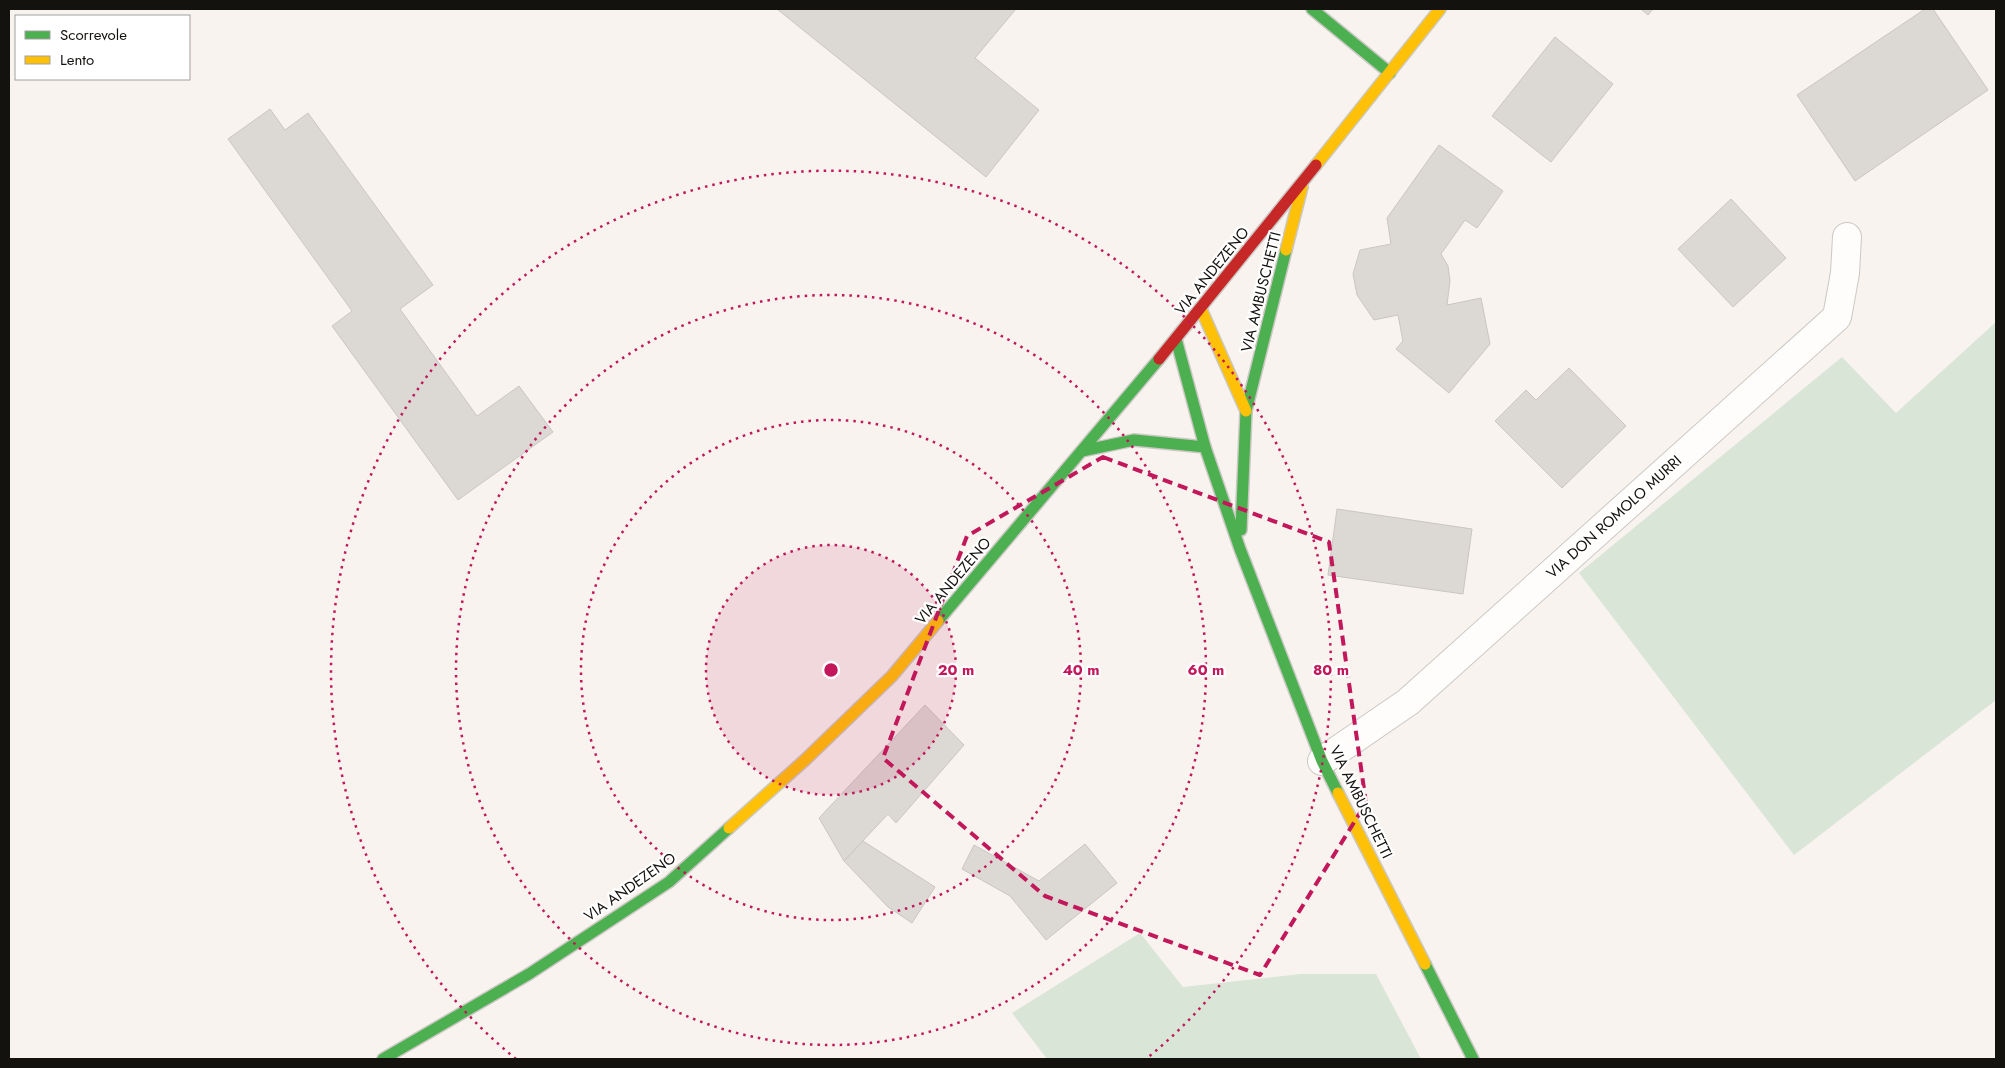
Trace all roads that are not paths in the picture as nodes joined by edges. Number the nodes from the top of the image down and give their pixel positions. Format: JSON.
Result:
{"nodes":[{"id":1,"x":1312,"y":9,"type":"edge"},
{"id":2,"x":1440,"y":9,"type":"edge"},
{"id":3,"x":1390,"y":73,"type":"junction"},
{"id":4,"x":1304,"y":180,"type":"junction"},
{"id":5,"x":1847,"y":237,"type":"dead end"},
{"id":6,"x":1201,"y":309,"type":"junction"},
{"id":7,"x":1176,"y":339,"type":"junction"},
{"id":8,"x":1246,"y":411,"type":"junction"},
{"id":9,"x":1205,"y":447,"type":"junction"},
{"id":10,"x":1082,"y":451,"type":"junction"},
{"id":11,"x":1240,"y":549,"type":"junction"},
{"id":12,"x":1322,"y":761,"type":"junction"},
{"id":13,"x":383,"y":1059,"type":"edge"},
{"id":14,"x":1473,"y":1059,"type":"edge"}],
"edges":[{"from":1,"to":3,"type":"street"},
{"from":2,"to":3,"type":"street","name":"VIA ANDEZENO"},
{"from":3,"to":4,"type":"street","name":"VIA ANDEZENO"},
{"from":4,"to":6,"type":"street","name":"VIA ANDEZENO"},
{"from":4,"to":8,"type":"street","name":"VIA AMBUSCHETTI"},
{"from":5,"to":12,"type":"street","name":"VIA DON ROMOLO MURRI"},
{"from":6,"to":7,"type":"street","name":"VIA ANDEZENO"},
{"from":6,"to":8,"type":"street","name":"VIA AMBUSCHETTI"},
{"from":7,"to":9,"type":"street","name":"VIA AMBUSCHETTI"},
{"from":7,"to":10,"type":"street","name":"VIA ANDEZENO"},
{"from":8,"to":11,"type":"street","name":"VIA AMBUSCHETTI"},
{"from":9,"to":10,"type":"street"},
{"from":9,"to":11,"type":"street","name":"VIA AMBUSCHETTI"},
{"from":10,"to":13,"type":"street","name":"VIA ANDEZENO"},
{"from":11,"to":12,"type":"street","name":"VIA AMBUSCHETTI"},
{"from":12,"to":14,"type":"street","name":"VIA AMBUSCHETTI"}]}
